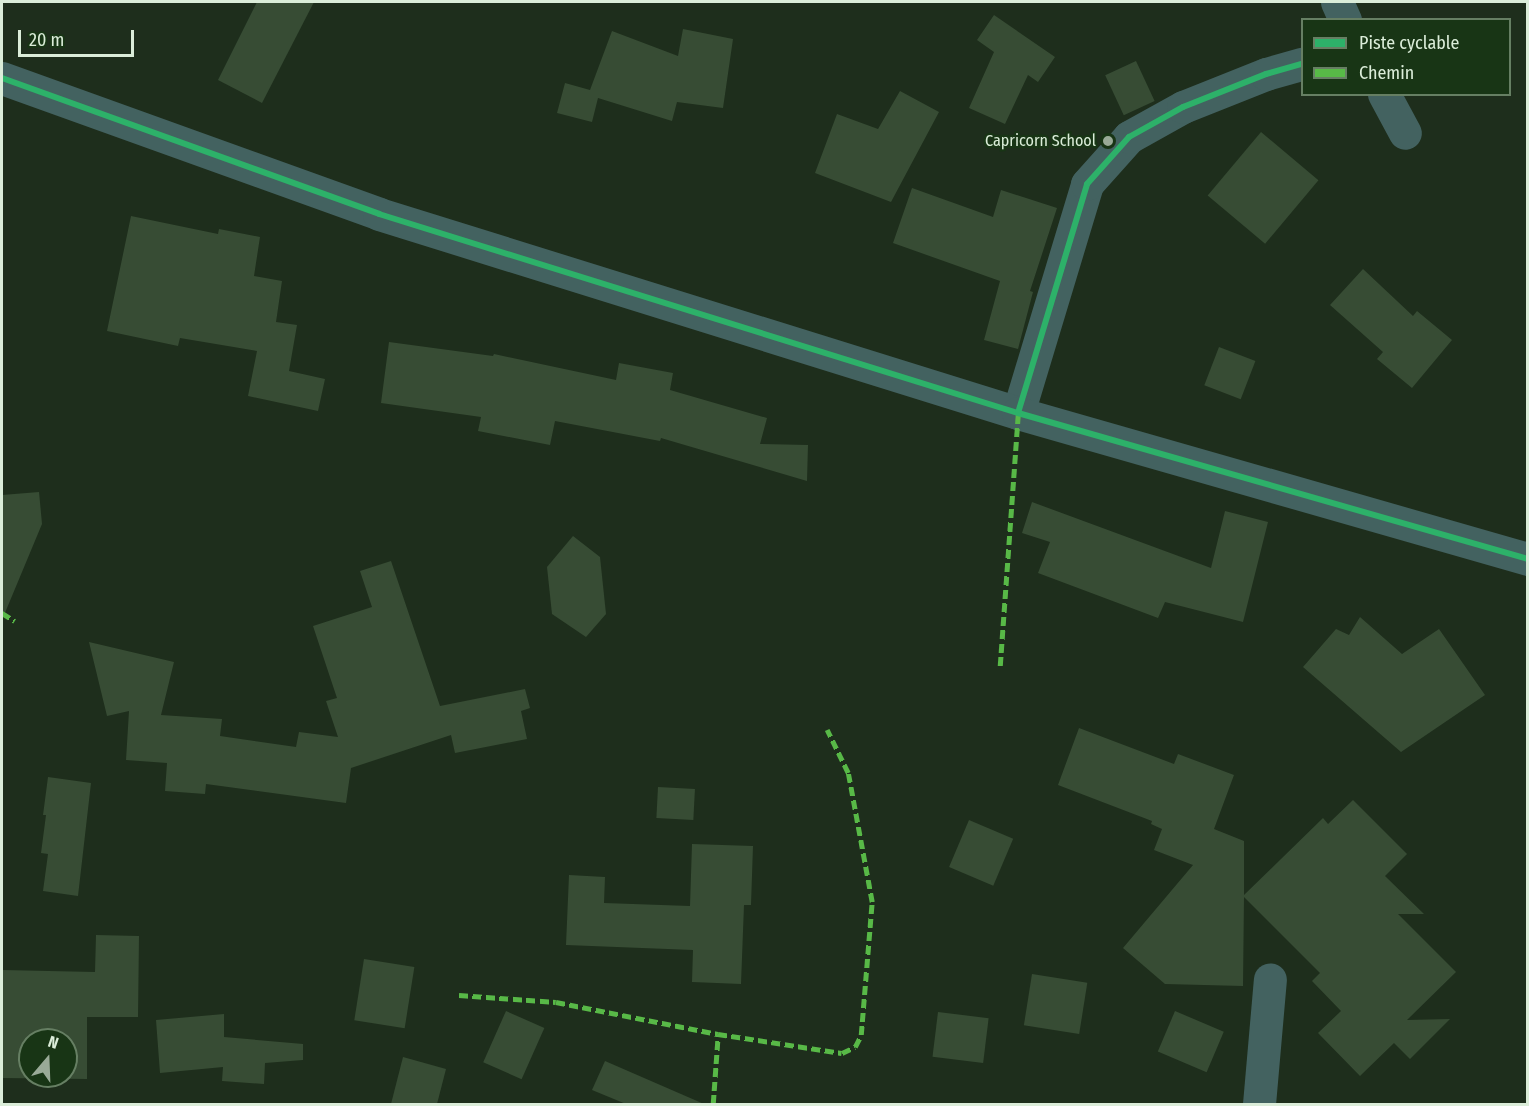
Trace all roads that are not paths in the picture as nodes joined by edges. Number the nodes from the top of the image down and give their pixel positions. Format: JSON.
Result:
{"nodes":[{"id":1,"x":1337,"y":2,"type":"edge"},
{"id":2,"x":1344,"y":18,"type":"edge"},
{"id":3,"x":1301,"y":64,"type":"edge"},
{"id":4,"x":2,"y":78,"type":"edge"},
{"id":5,"x":1385,"y":96,"type":"edge"},
{"id":6,"x":1405,"y":133,"type":"dead end"},
{"id":7,"x":1018,"y":413,"type":"junction"},
{"id":8,"x":1527,"y":560,"type":"edge"},
{"id":9,"x":1270,"y":979,"type":"dead end"},
{"id":10,"x":1259,"y":1104,"type":"edge"}],
"edges":[{"from":1,"to":2,"type":"street"},
{"from":3,"to":7,"type":"street"},
{"from":4,"to":7,"type":"street"},
{"from":5,"to":6,"type":"street"},
{"from":7,"to":8,"type":"street"},
{"from":9,"to":10,"type":"street"}]}
